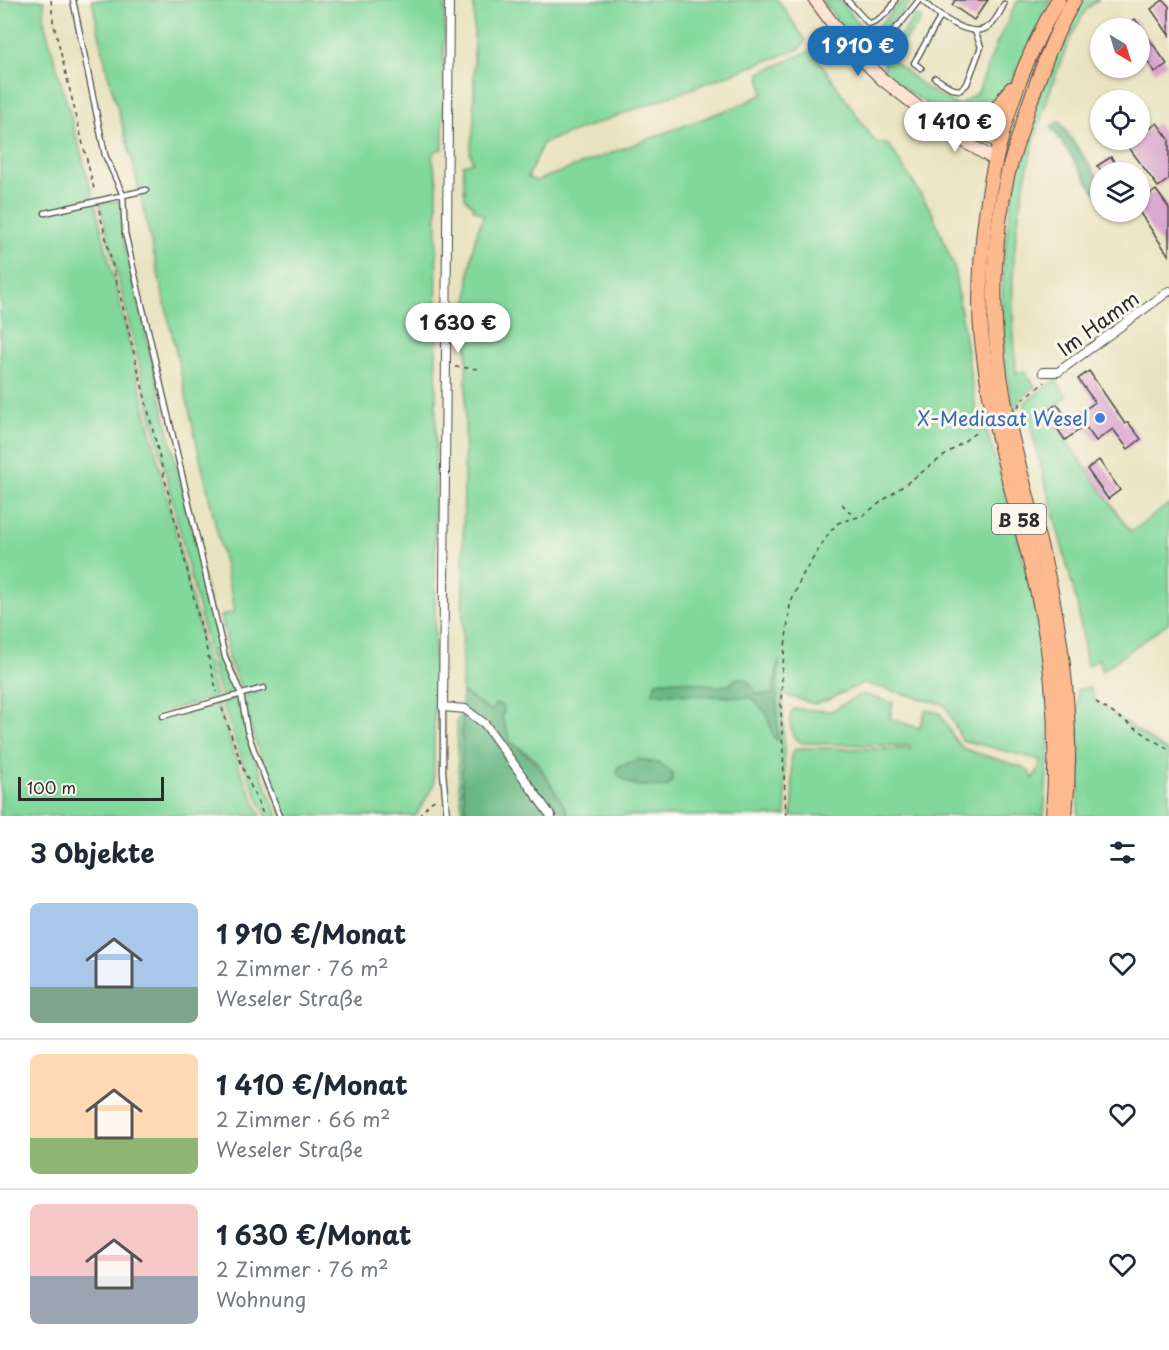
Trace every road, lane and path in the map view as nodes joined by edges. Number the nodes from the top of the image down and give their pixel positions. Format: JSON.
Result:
{"nodes":[{"id":1,"x":51,"y":0,"type":"edge"},
{"id":2,"x":73,"y":0,"type":"edge"},
{"id":3,"x":448,"y":0,"type":"edge"},
{"id":4,"x":816,"y":0,"type":"edge"},
{"id":5,"x":847,"y":0,"type":"edge"},
{"id":6,"x":895,"y":0,"type":"edge"},
{"id":7,"x":921,"y":0,"type":"edge"},
{"id":8,"x":1058,"y":0,"type":"edge"},
{"id":9,"x":1074,"y":0,"type":"edge"},
{"id":10,"x":1004,"y":4,"type":"dead end"},
{"id":11,"x":940,"y":16,"type":"junction"},
{"id":12,"x":975,"y":31,"type":"junction"},
{"id":13,"x":863,"y":60,"type":"junction"},
{"id":14,"x":921,"y":68,"type":"dead end"},
{"id":15,"x":935,"y":78,"type":"dead end"},
{"id":16,"x":1018,"y":82,"type":"junction"},
{"id":17,"x":936,"y":119,"type":"junction"},
{"id":18,"x":962,"y":128,"type":"junction"},
{"id":19,"x":1017,"y":141,"type":"junction"},
{"id":20,"x":999,"y":151,"type":"junction"},
{"id":21,"x":1008,"y":176,"type":"junction"},
{"id":22,"x":147,"y":190,"type":"dead end"},
{"id":23,"x":123,"y":195,"type":"junction"},
{"id":24,"x":97,"y":201,"type":"junction"},
{"id":25,"x":45,"y":213,"type":"dead end"},
{"id":26,"x":1169,"y":291,"type":"edge"},
{"id":27,"x":445,"y":367,"type":"junction"},
{"id":28,"x":481,"y":369,"type":"dead end"},
{"id":29,"x":1043,"y":372,"type":"dead end"},
{"id":30,"x":978,"y":431,"type":"dead end"},
{"id":31,"x":842,"y":504,"type":"dead end"},
{"id":32,"x":854,"y":518,"type":"junction"},
{"id":33,"x":264,"y":688,"type":"dead end"},
{"id":34,"x":241,"y":694,"type":"junction"},
{"id":35,"x":219,"y":700,"type":"junction"},
{"id":36,"x":1096,"y":702,"type":"dead end"},
{"id":37,"x":443,"y":707,"type":"junction"},
{"id":38,"x":163,"y":716,"type":"dead end"},
{"id":39,"x":1169,"y":750,"type":"edge"},
{"id":40,"x":436,"y":799,"type":"dead end"},
{"id":41,"x":264,"y":816,"type":"edge"},
{"id":42,"x":280,"y":816,"type":"edge"},
{"id":43,"x":419,"y":816,"type":"edge"},
{"id":44,"x":447,"y":816,"type":"edge"},
{"id":45,"x":551,"y":816,"type":"edge"},
{"id":46,"x":786,"y":816,"type":"edge"},
{"id":47,"x":1053,"y":816,"type":"edge"},
{"id":48,"x":1065,"y":816,"type":"edge"}],
"edges":[{"from":1,"to":24,"type":"path"},
{"from":2,"to":23,"type":"lane"},
{"from":3,"to":27,"type":"street"},
{"from":4,"to":13,"type":"street"},
{"from":5,"to":6,"type":"lane"},
{"from":7,"to":11,"type":"lane"},
{"from":7,"to":13,"type":"lane"},
{"from":8,"to":16,"type":"main road","number":"B 58"},
{"from":9,"to":19,"type":"main road","number":"B 58"},
{"from":10,"to":12,"type":"lane"},
{"from":11,"to":12,"type":"lane"},
{"from":11,"to":14,"type":"lane"},
{"from":12,"to":15,"type":"lane"},
{"from":13,"to":17,"type":"street"},
{"from":16,"to":18,"type":"main road"},
{"from":16,"to":20,"type":"main road","number":"B 58"},
{"from":17,"to":18,"type":"street"},
{"from":17,"to":20,"type":"street"},
{"from":18,"to":20,"type":"street"},
{"from":19,"to":20,"type":"main road","number":"B 58"},
{"from":19,"to":21,"type":"main road","number":"B 58"},
{"from":20,"to":21,"type":"main road","number":"B 58"},
{"from":20,"to":47,"type":"main road","number":"B 58"},
{"from":21,"to":48,"type":"main road","number":"B 58"},
{"from":22,"to":23,"type":"lane"},
{"from":23,"to":24,"type":"lane"},
{"from":23,"to":34,"type":"lane"},
{"from":24,"to":25,"type":"lane"},
{"from":24,"to":35,"type":"path"},
{"from":26,"to":29,"type":"street","name":"Im Hamm"},
{"from":27,"to":28,"type":"path"},
{"from":27,"to":37,"type":"street"},
{"from":30,"to":32,"type":"path"},
{"from":31,"to":32,"type":"path"},
{"from":32,"to":46,"type":"path"},
{"from":33,"to":34,"type":"lane"},
{"from":34,"to":35,"type":"lane"},
{"from":34,"to":42,"type":"lane"},
{"from":35,"to":38,"type":"lane"},
{"from":35,"to":41,"type":"path"},
{"from":36,"to":39,"type":"path"},
{"from":37,"to":44,"type":"lane"},
{"from":37,"to":45,"type":"street"},
{"from":40,"to":43,"type":"path"}]}
